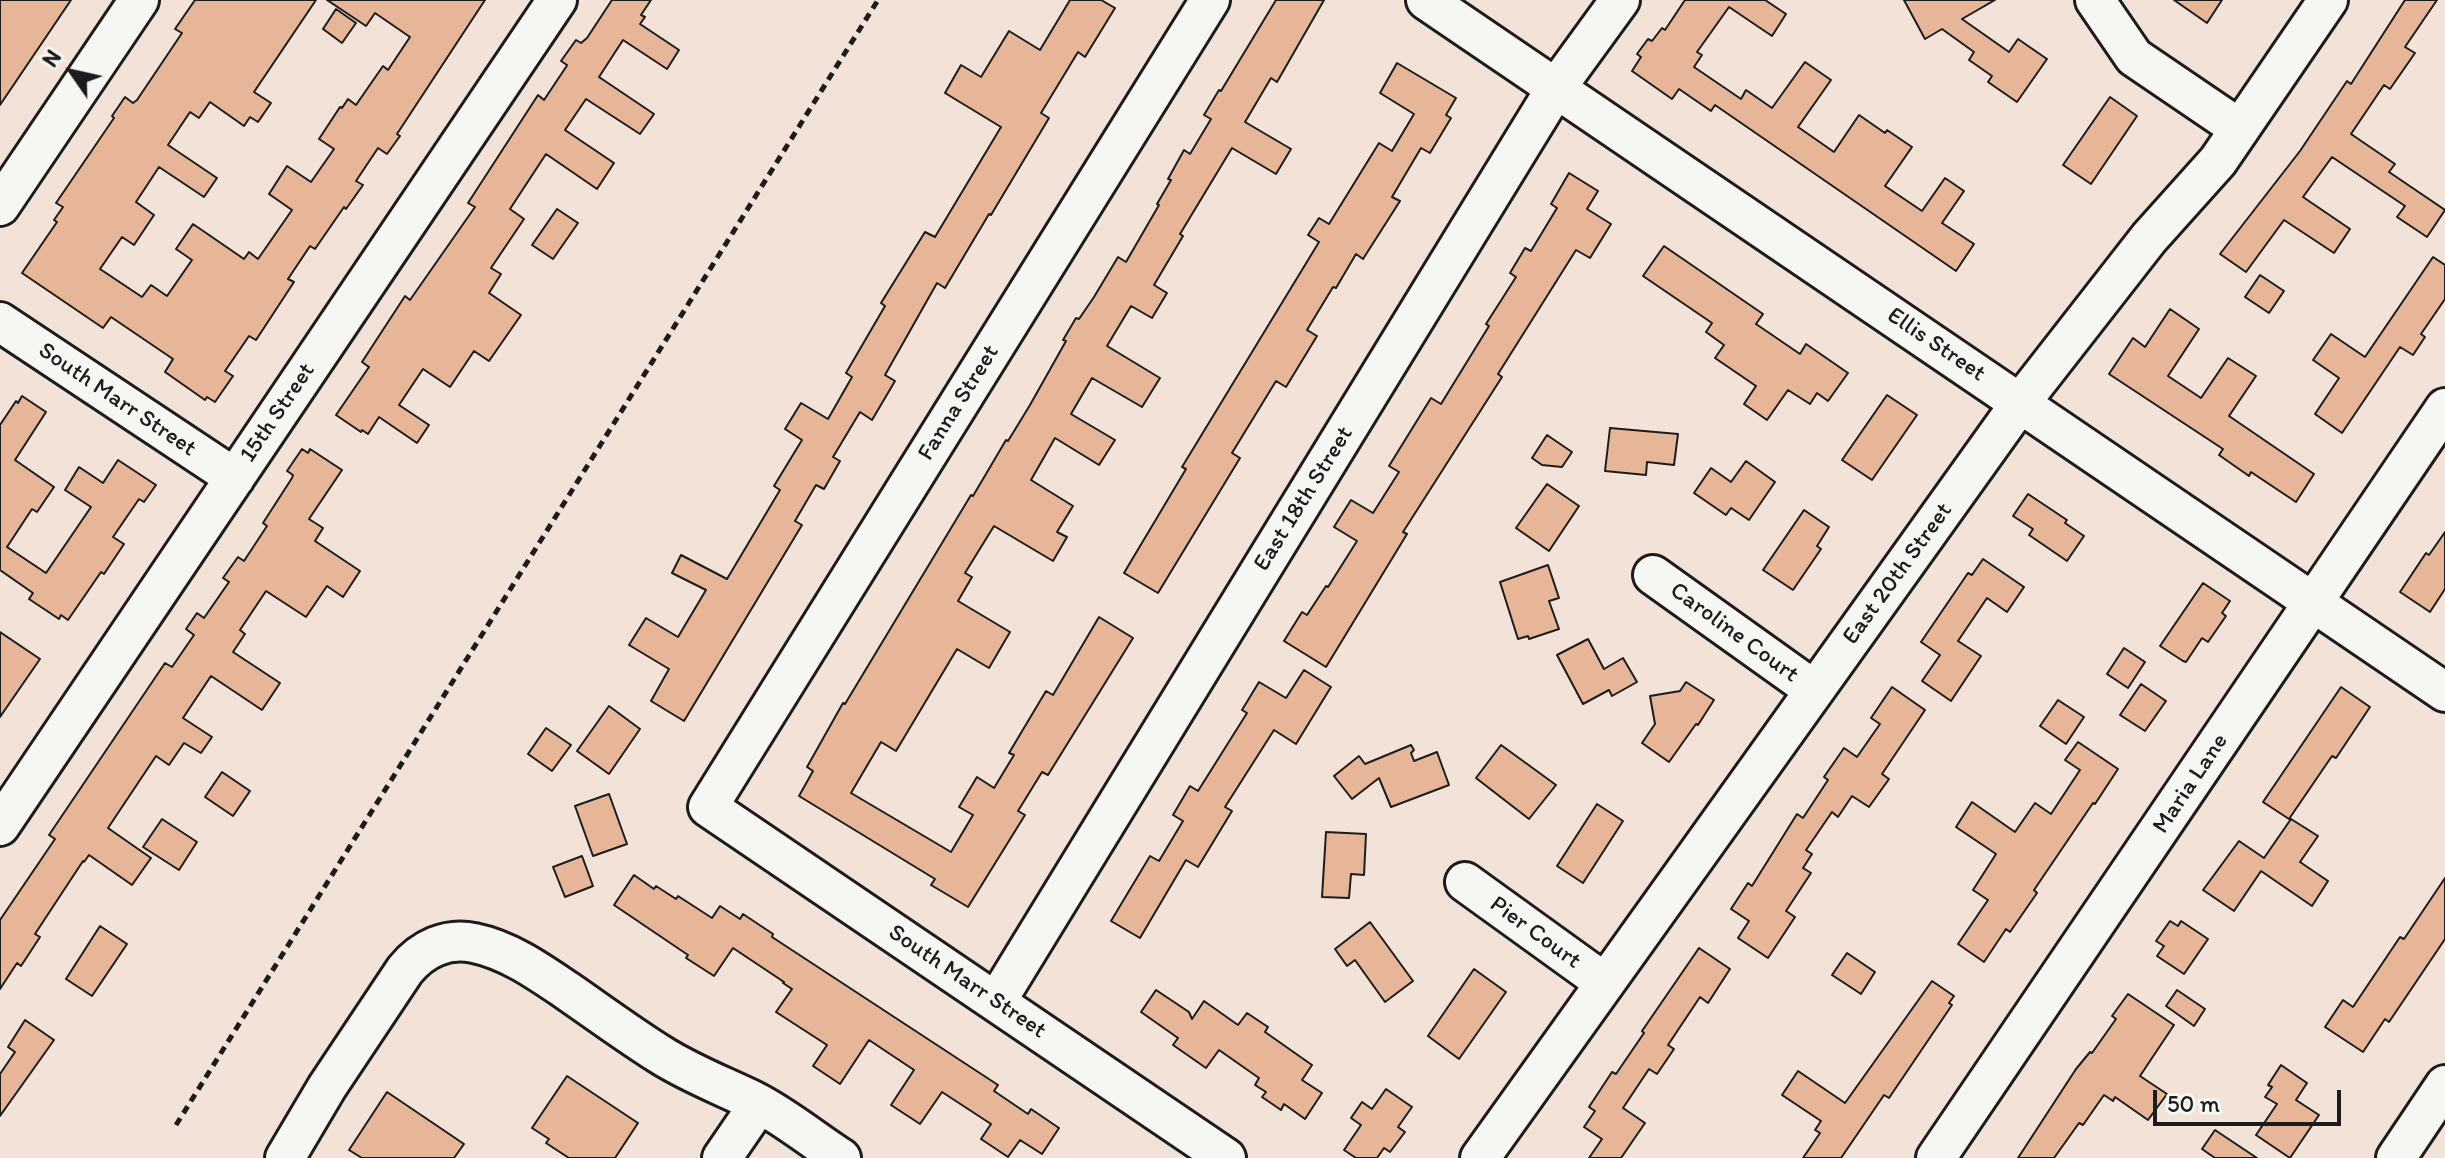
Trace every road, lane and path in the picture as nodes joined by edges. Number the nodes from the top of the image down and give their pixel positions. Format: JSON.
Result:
{"nodes":[{"id":1,"x":139,"y":0,"type":"edge"},
{"id":2,"x":557,"y":0,"type":"edge"},
{"id":3,"x":878,"y":0,"type":"edge"},
{"id":4,"x":1210,"y":0,"type":"edge"},
{"id":5,"x":1426,"y":0,"type":"edge"},
{"id":6,"x":1620,"y":0,"type":"edge"},
{"id":7,"x":2095,"y":0,"type":"edge"},
{"id":8,"x":2328,"y":0,"type":"edge"},
{"id":9,"x":1556,"y":88,"type":"junction"},
{"id":10,"x":2240,"y":129,"type":"junction"},
{"id":11,"x":0,"y":206,"type":"edge"},
{"id":12,"x":0,"y":322,"type":"edge"},
{"id":13,"x":2021,"y":402,"type":"junction"},
{"id":14,"x":2445,"y":408,"type":"edge"},
{"id":15,"x":235,"y":478,"type":"junction"},
{"id":16,"x":1653,"y":575,"type":"dead end"},
{"id":17,"x":2314,"y":603,"type":"junction"},
{"id":18,"x":1814,"y":690,"type":"junction"},
{"id":19,"x":2445,"y":692,"type":"edge"},
{"id":20,"x":708,"y":807,"type":"joint"},
{"id":21,"x":0,"y":826,"type":"edge"},
{"id":22,"x":1465,"y":882,"type":"dead end"},
{"id":23,"x":1605,"y":983,"type":"junction"},
{"id":24,"x":996,"y":1002,"type":"junction"},
{"id":25,"x":2441,"y":1100,"type":"edge"},
{"id":26,"x":756,"y":1102,"type":"junction"},
{"id":27,"x":176,"y":1125,"type":"dead end"},
{"id":28,"x":285,"y":1158,"type":"edge"},
{"id":29,"x":722,"y":1158,"type":"edge"},
{"id":30,"x":841,"y":1158,"type":"edge"},
{"id":31,"x":1226,"y":1158,"type":"edge"},
{"id":32,"x":1480,"y":1158,"type":"edge"},
{"id":33,"x":1936,"y":1158,"type":"edge"},
{"id":34,"x":2396,"y":1158,"type":"edge"}],
"edges":[{"from":1,"to":11,"type":"street"},
{"from":2,"to":15,"type":"street","name":"15th Street"},
{"from":3,"to":27,"type":"path"},
{"from":4,"to":20,"type":"street","name":"Fanna Street"},
{"from":5,"to":9,"type":"street","name":"Ellis Street"},
{"from":6,"to":9,"type":"street","name":"East 18th Street"},
{"from":7,"to":10,"type":"street"},
{"from":8,"to":10,"type":"street","name":"East 20th Street"},
{"from":9,"to":13,"type":"street","name":"Ellis Street"},
{"from":9,"to":24,"type":"street","name":"East 18th Street"},
{"from":10,"to":13,"type":"street","name":"East 20th Street"},
{"from":12,"to":15,"type":"street","name":"South Marr Street"},
{"from":13,"to":17,"type":"street","name":"Ellis Street"},
{"from":13,"to":18,"type":"street","name":"East 20th Street"},
{"from":14,"to":17,"type":"street","name":"Maria Lane"},
{"from":15,"to":21,"type":"street","name":"15th Street"},
{"from":16,"to":18,"type":"street","name":"Caroline Court"},
{"from":17,"to":19,"type":"street","name":"Ellis Street"},
{"from":17,"to":33,"type":"street","name":"Maria Lane"},
{"from":18,"to":23,"type":"street","name":"East 20th Street"},
{"from":20,"to":24,"type":"street","name":"South Marr Street"},
{"from":22,"to":23,"type":"street","name":"Pier Court"},
{"from":23,"to":32,"type":"street","name":"East 20th Street"},
{"from":24,"to":31,"type":"street","name":"South Marr Street"},
{"from":25,"to":34,"type":"street"},
{"from":26,"to":28,"type":"street"},
{"from":26,"to":29,"type":"street"},
{"from":26,"to":30,"type":"street"}]}
